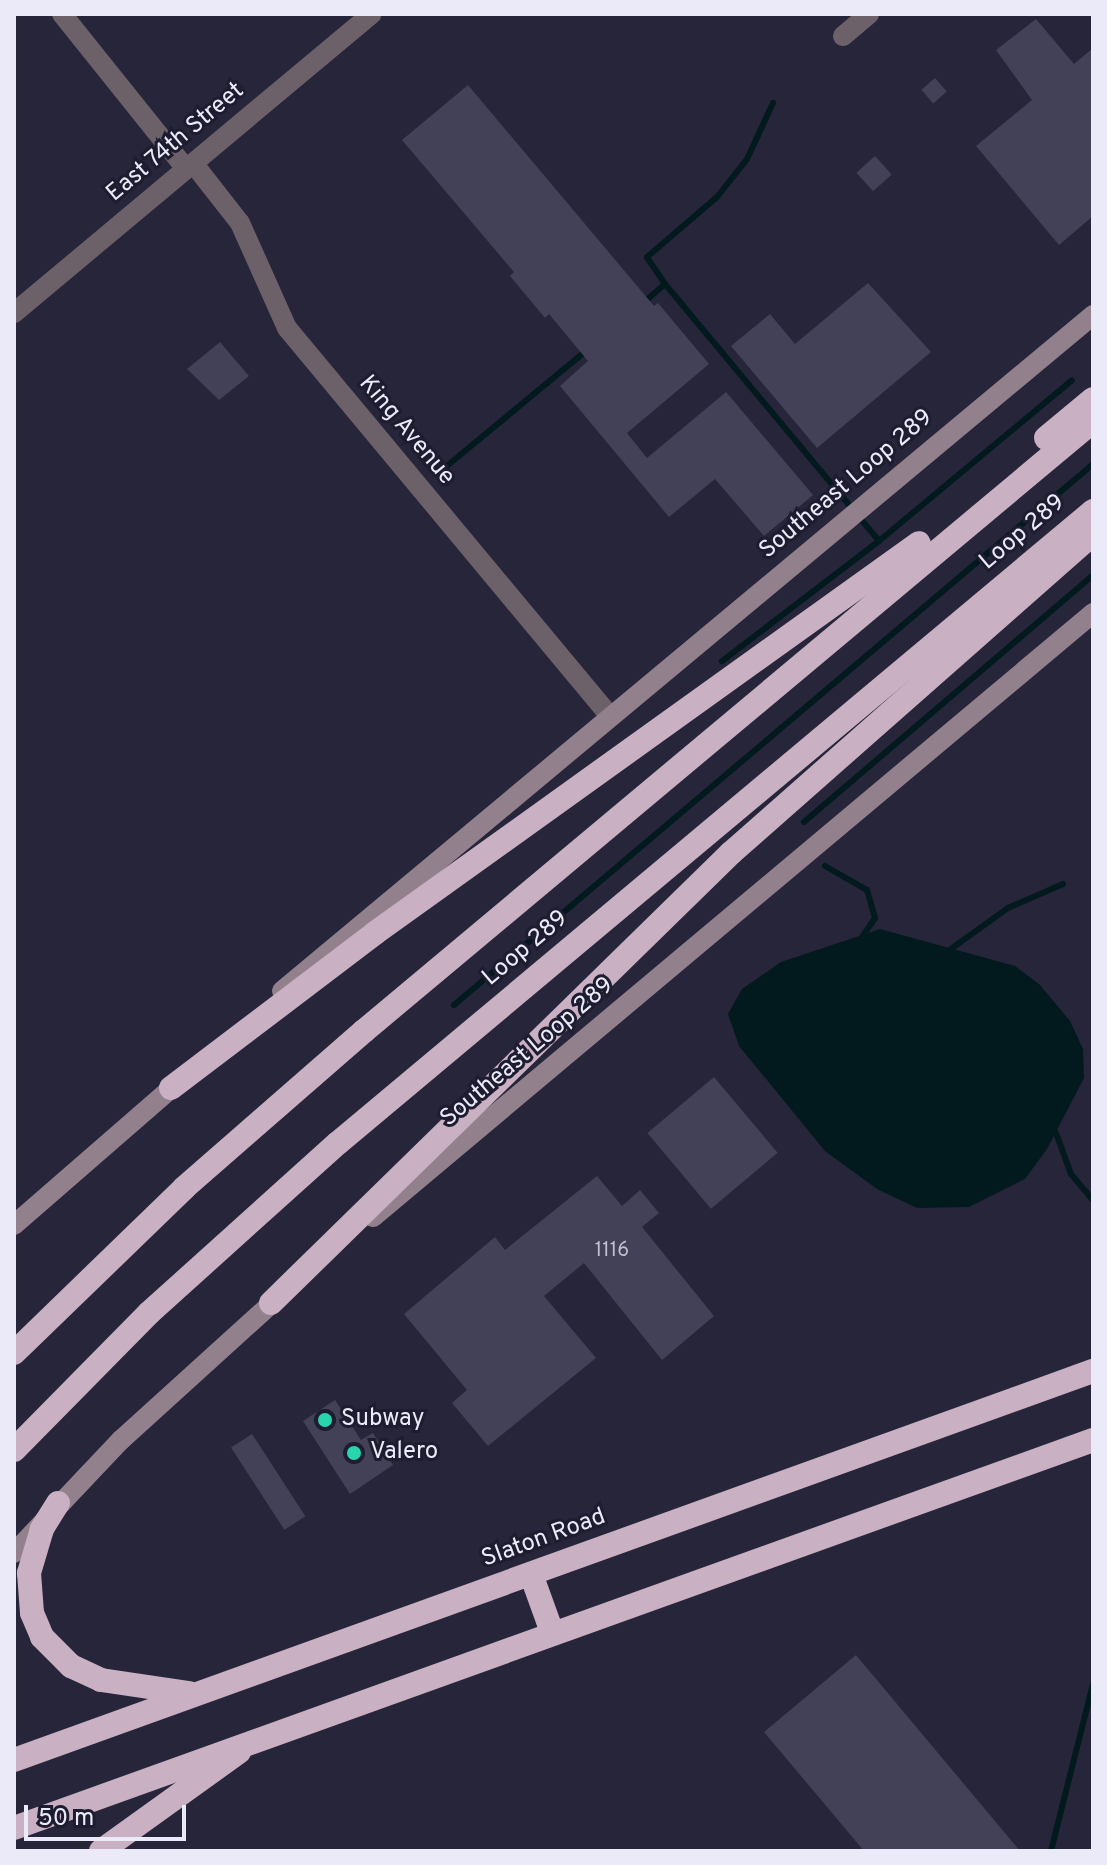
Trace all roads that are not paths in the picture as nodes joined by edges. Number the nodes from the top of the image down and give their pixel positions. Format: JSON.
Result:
{"nodes":[{"id":1,"x":62,"y":14,"type":"edge"},
{"id":2,"x":372,"y":14,"type":"edge"},
{"id":3,"x":869,"y":14,"type":"edge"},
{"id":4,"x":843,"y":36,"type":"dead end"},
{"id":5,"x":190,"y":166,"type":"junction"},
{"id":6,"x":14,"y":313,"type":"edge"},
{"id":7,"x":1093,"y":315,"type":"edge"},
{"id":8,"x":1093,"y":399,"type":"edge"},
{"id":9,"x":1093,"y":421,"type":"edge"},
{"id":10,"x":1093,"y":511,"type":"edge"},
{"id":11,"x":1093,"y":534,"type":"edge"},
{"id":12,"x":1093,"y":613,"type":"edge"},
{"id":13,"x":609,"y":715,"type":"junction"},
{"id":14,"x":171,"y":1088,"type":"junction"},
{"id":15,"x":14,"y":1225,"type":"edge"},
{"id":16,"x":271,"y":1303,"type":"junction"},
{"id":17,"x":14,"y":1353,"type":"edge"},
{"id":18,"x":1093,"y":1371,"type":"edge"},
{"id":19,"x":1093,"y":1440,"type":"edge"},
{"id":20,"x":14,"y":1450,"type":"edge"},
{"id":21,"x":58,"y":1503,"type":"junction"},
{"id":22,"x":14,"y":1553,"type":"edge"},
{"id":23,"x":531,"y":1574,"type":"junction"},
{"id":24,"x":552,"y":1632,"type":"junction"},
{"id":25,"x":196,"y":1694,"type":"junction"},
{"id":26,"x":254,"y":1739,"type":"junction"},
{"id":27,"x":14,"y":1760,"type":"edge"},
{"id":28,"x":14,"y":1828,"type":"edge"},
{"id":29,"x":101,"y":1851,"type":"edge"}],
"edges":[{"from":1,"to":5,"type":"street","name":"King Avenue"},
{"from":2,"to":5,"type":"street","name":"East 74th Street"},
{"from":3,"to":4,"type":"street"},
{"from":5,"to":6,"type":"street","name":"East 74th Street"},
{"from":5,"to":13,"type":"street","name":"King Avenue"},
{"from":7,"to":13,"type":"main road","name":"Southeast Loop 289"},
{"from":8,"to":14,"type":"highway"},
{"from":9,"to":17,"type":"highway","name":"Loop 289"},
{"from":10,"to":20,"type":"highway","name":"Loop 289"},
{"from":11,"to":16,"type":"highway"},
{"from":12,"to":16,"type":"main road","name":"Southeast Loop 289"},
{"from":13,"to":14,"type":"main road","name":"Southeast Loop 289"},
{"from":14,"to":15,"type":"main road","name":"Southeast Loop 289"},
{"from":16,"to":21,"type":"main road","name":"Southeast Loop 289"},
{"from":18,"to":23,"type":"highway","name":"Slaton Road"},
{"from":19,"to":24,"type":"highway"},
{"from":21,"to":22,"type":"main road","name":"Southeast Loop 289"},
{"from":21,"to":25,"type":"highway"},
{"from":23,"to":24,"type":"highway"},
{"from":23,"to":25,"type":"highway","name":"Slaton Road"},
{"from":24,"to":26,"type":"highway"},
{"from":25,"to":27,"type":"highway","name":"Slaton Road"},
{"from":26,"to":28,"type":"highway"},
{"from":26,"to":29,"type":"highway"}]}
